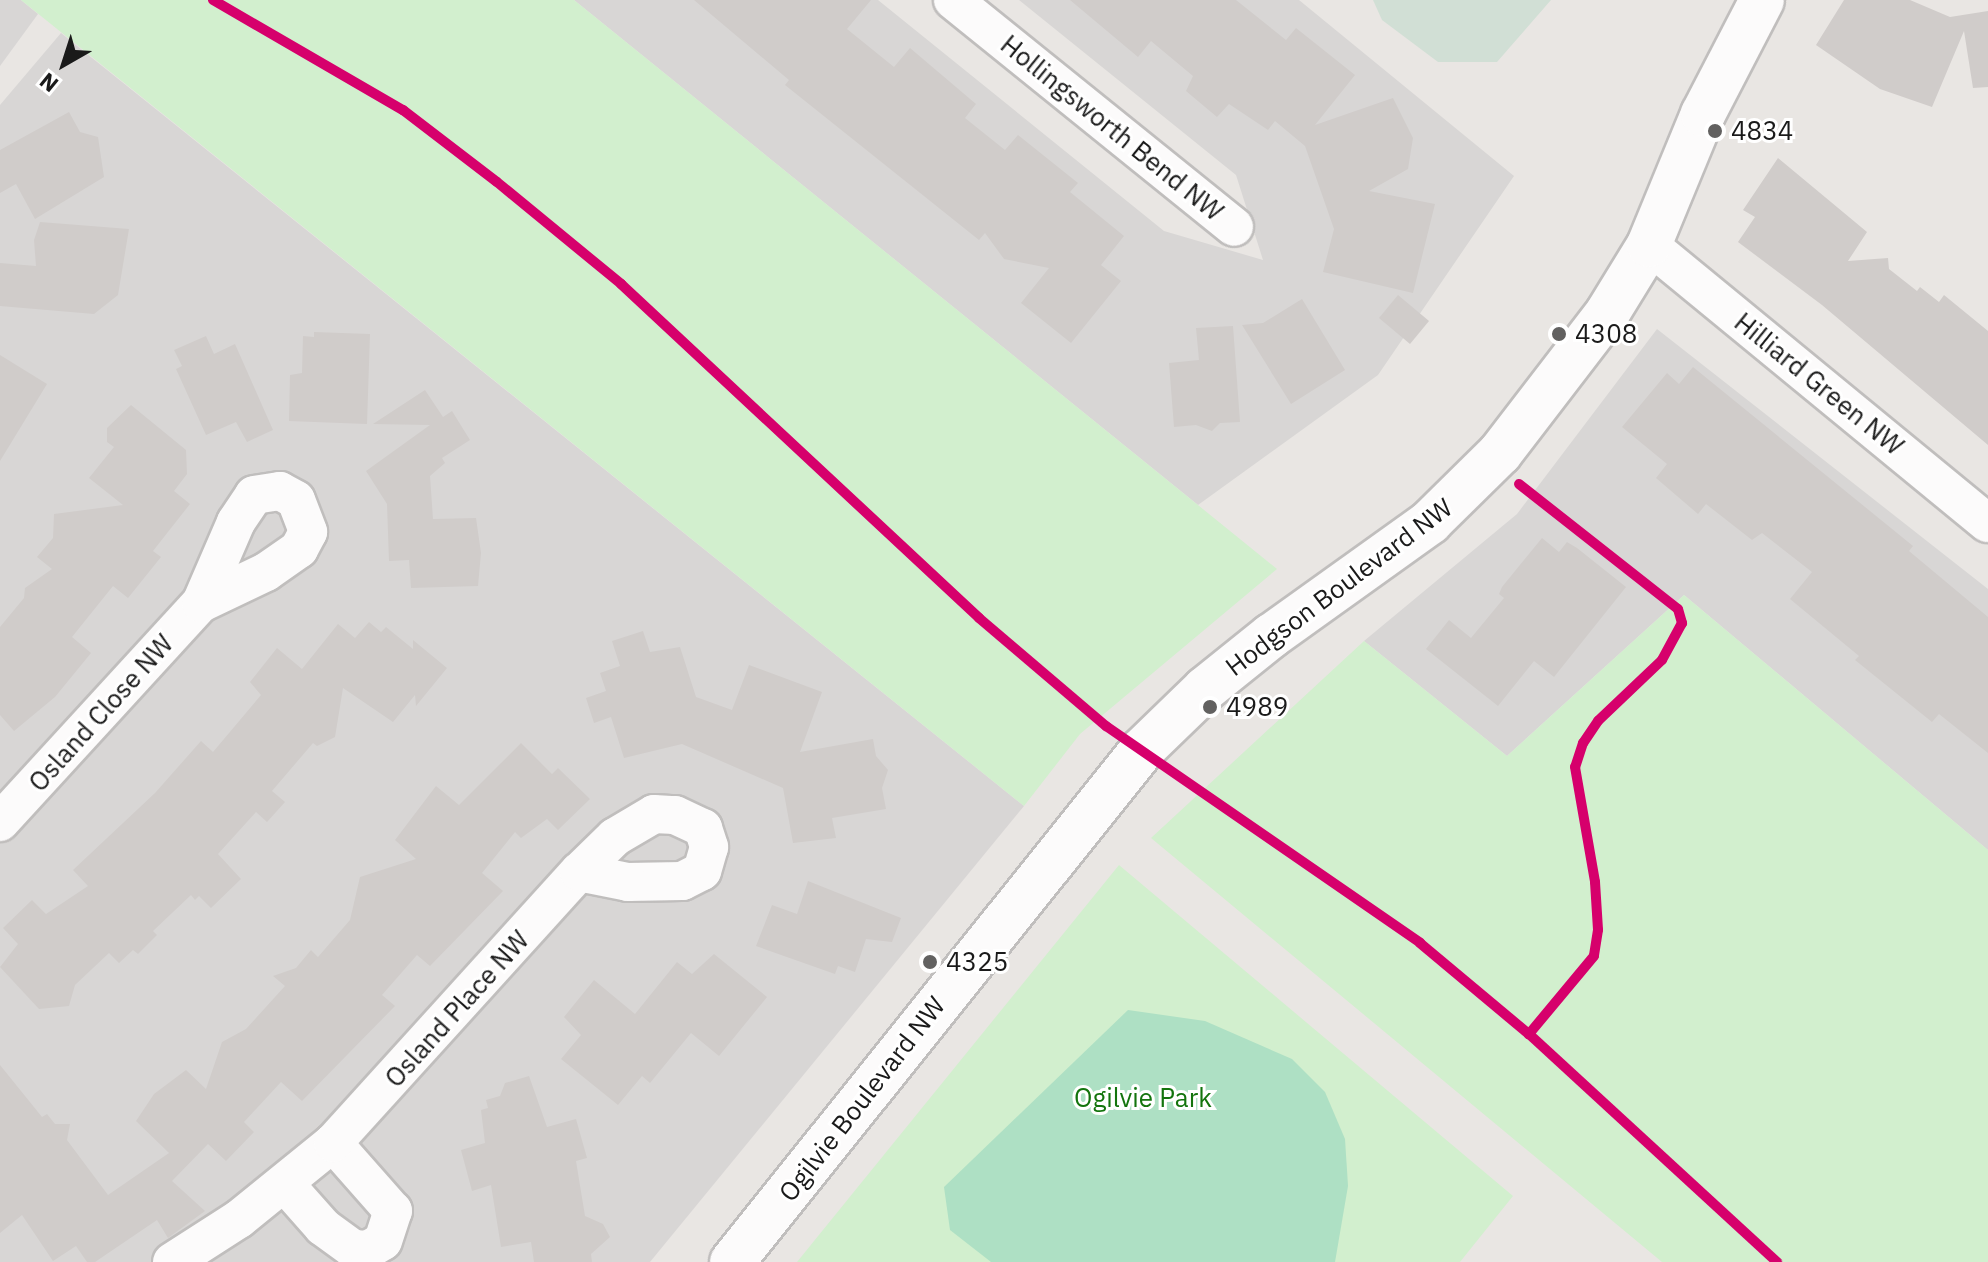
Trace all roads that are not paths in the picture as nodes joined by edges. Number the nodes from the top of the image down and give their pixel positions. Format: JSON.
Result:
{"nodes":[{"id":1,"x":953,"y":0,"type":"edge"},
{"id":2,"x":1762,"y":0,"type":"edge"},
{"id":3,"x":1234,"y":227,"type":"dead end"},
{"id":4,"x":1649,"y":245,"type":"junction"},
{"id":5,"x":1988,"y":523,"type":"edge"},
{"id":6,"x":201,"y":603,"type":"dead end"},
{"id":7,"x":1142,"y":750,"type":"joint"},
{"id":8,"x":0,"y":822,"type":"edge"},
{"id":9,"x":579,"y":872,"type":"dead end"},
{"id":10,"x":333,"y":1143,"type":"junction"},
{"id":11,"x":285,"y":1184,"type":"junction"},
{"id":12,"x":172,"y":1262,"type":"edge"},
{"id":13,"x":732,"y":1262,"type":"edge"}],
"edges":[{"from":1,"to":3,"type":"street","name":"Hollingsworth Bend NW"},
{"from":2,"to":4,"type":"street","name":"Hodgson Boulevard NW"},
{"from":4,"to":5,"type":"street","name":"Hilliard Green NW"},
{"from":4,"to":7,"type":"street","name":"Hodgson Boulevard NW"},
{"from":6,"to":8,"type":"street","name":"Osland Close NW"},
{"from":7,"to":13,"type":"street","name":"Ogilvie Boulevard NW"},
{"from":9,"to":10,"type":"street","name":"Osland Place NW"},
{"from":10,"to":11,"type":"street","name":"Osland Place NW"},
{"from":10,"to":11,"type":"street"},
{"from":11,"to":12,"type":"street","name":"Osland Place NW"}]}
